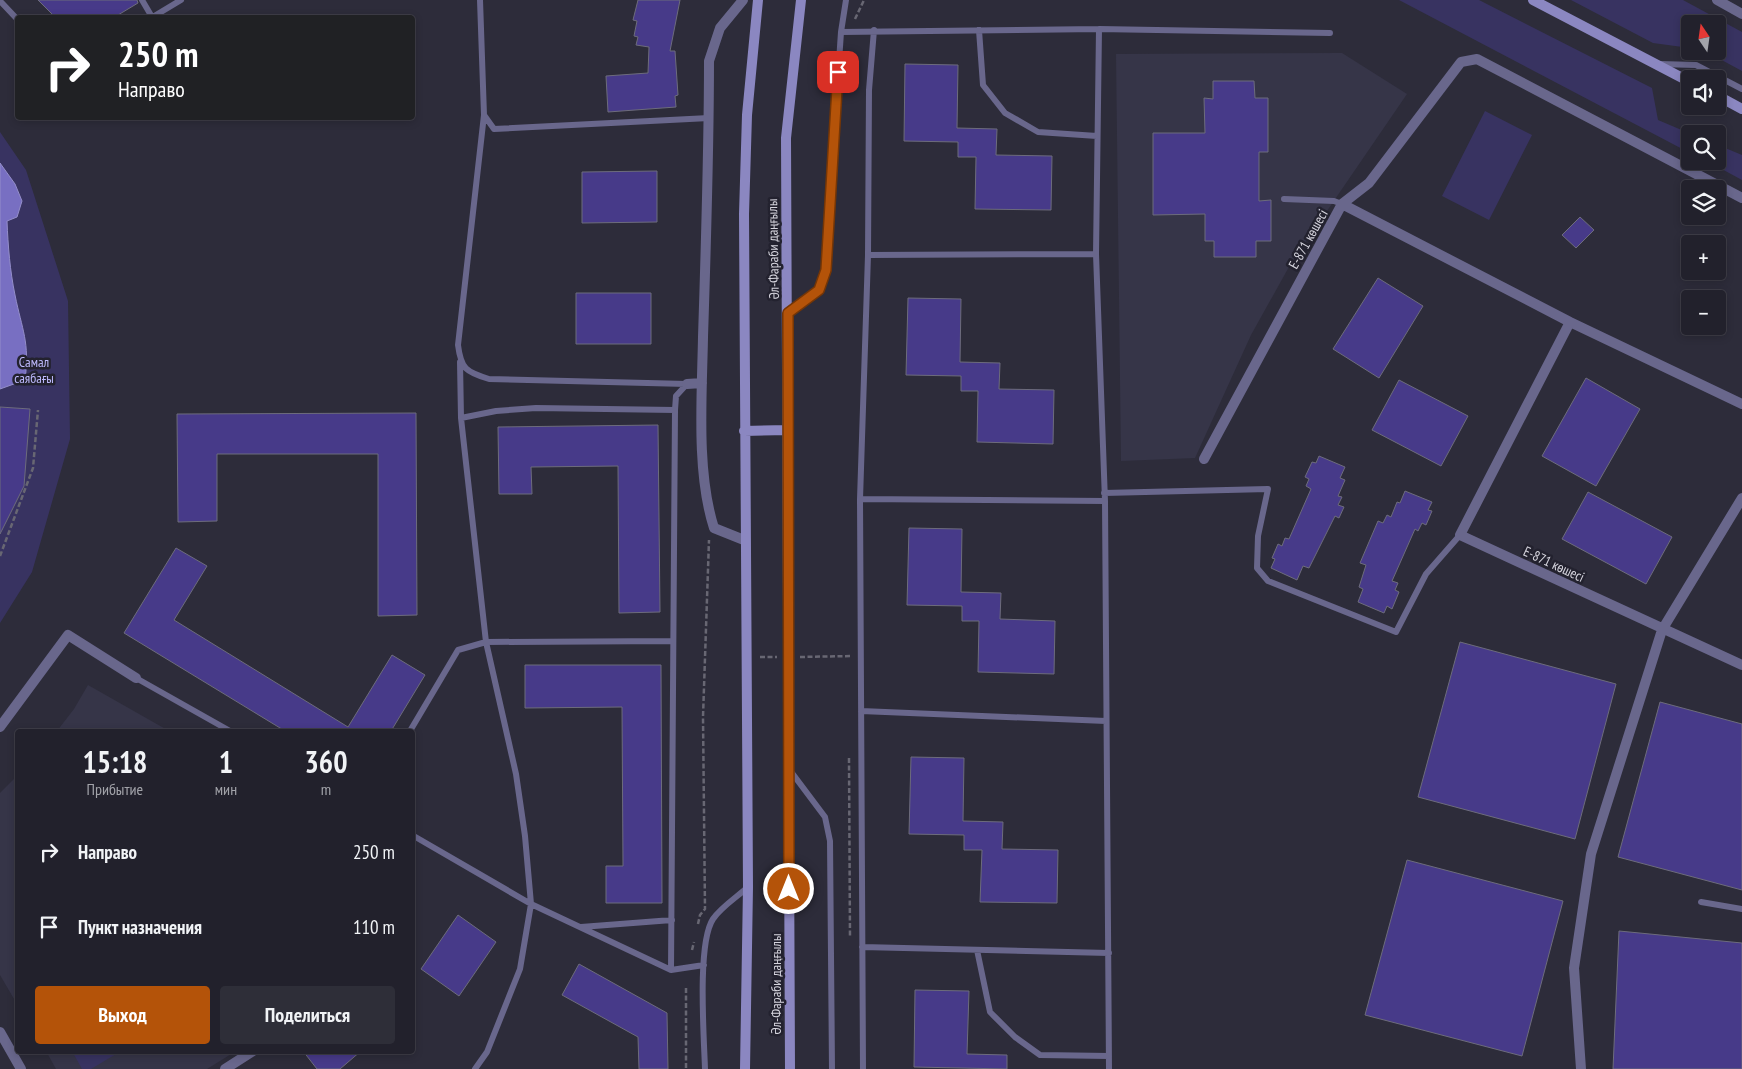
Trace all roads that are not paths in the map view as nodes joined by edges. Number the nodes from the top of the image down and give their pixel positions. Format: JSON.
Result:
{"nodes":[{"id":1,"x":0,"y":0,"type":"edge"},
{"id":2,"x":142,"y":0,"type":"edge"},
{"id":3,"x":181,"y":0,"type":"edge"},
{"id":4,"x":480,"y":0,"type":"edge"},
{"id":5,"x":744,"y":0,"type":"edge"},
{"id":6,"x":758,"y":0,"type":"edge"},
{"id":7,"x":800,"y":0,"type":"edge"},
{"id":8,"x":846,"y":0,"type":"edge"},
{"id":9,"x":1533,"y":0,"type":"edge"},
{"id":10,"x":1717,"y":0,"type":"edge"},
{"id":11,"x":1742,"y":14,"type":"edge"},
{"id":12,"x":151,"y":15,"type":"edge"},
{"id":13,"x":155,"y":15,"type":"edge"},
{"id":14,"x":15,"y":17,"type":"edge"},
{"id":15,"x":1098,"y":29,"type":"junction"},
{"id":16,"x":874,"y":30,"type":"junction"},
{"id":17,"x":979,"y":30,"type":"junction"},
{"id":18,"x":845,"y":32,"type":"junction"},
{"id":19,"x":1330,"y":34,"type":"dead end"},
{"id":20,"x":1656,"y":64,"type":"junction"},
{"id":21,"x":1681,"y":77,"type":"edge"},
{"id":22,"x":1742,"y":89,"type":"edge"},
{"id":23,"x":1726,"y":100,"type":"edge"},
{"id":24,"x":1742,"y":109,"type":"edge"},
{"id":25,"x":484,"y":115,"type":"junction"},
{"id":26,"x":709,"y":118,"type":"junction"},
{"id":27,"x":1097,"y":136,"type":"junction"},
{"id":28,"x":1742,"y":198,"type":"edge"},
{"id":29,"x":1284,"y":200,"type":"dead end"},
{"id":30,"x":1342,"y":204,"type":"junction"},
{"id":31,"x":1096,"y":254,"type":"junction"},
{"id":32,"x":868,"y":255,"type":"junction"},
{"id":33,"x":788,"y":313,"type":"junction"},
{"id":34,"x":1570,"y":322,"type":"junction"},
{"id":35,"x":460,"y":362,"type":"junction"},
{"id":36,"x":702,"y":383,"type":"junction"},
{"id":37,"x":686,"y":384,"type":"junction"},
{"id":38,"x":1742,"y":404,"type":"edge"},
{"id":39,"x":675,"y":410,"type":"junction"},
{"id":40,"x":461,"y":418,"type":"junction"},
{"id":41,"x":788,"y":430,"type":"junction"},
{"id":42,"x":744,"y":431,"type":"junction"},
{"id":43,"x":1204,"y":459,"type":"dead end"},
{"id":44,"x":1104,"y":493,"type":"junction"},
{"id":45,"x":1742,"y":498,"type":"edge"},
{"id":46,"x":860,"y":499,"type":"junction"},
{"id":47,"x":1105,"y":502,"type":"junction"},
{"id":48,"x":1460,"y":535,"type":"junction"},
{"id":49,"x":744,"y":540,"type":"junction"},
{"id":50,"x":1662,"y":630,"type":"junction"},
{"id":51,"x":673,"y":641,"type":"junction"},
{"id":52,"x":486,"y":642,"type":"junction"},
{"id":53,"x":1742,"y":665,"type":"edge"},
{"id":54,"x":136,"y":678,"type":"joint"},
{"id":55,"x":861,"y":711,"type":"junction"},
{"id":56,"x":1106,"y":721,"type":"junction"},
{"id":57,"x":0,"y":726,"type":"edge"},
{"id":58,"x":226,"y":729,"type":"edge"},
{"id":59,"x":411,"y":729,"type":"edge"},
{"id":60,"x":789,"y":769,"type":"junction"},
{"id":61,"x":415,"y":837,"type":"edge"},
{"id":62,"x":748,"y":887,"type":"junction"},
{"id":63,"x":1701,"y":902,"type":"dead end"},
{"id":64,"x":531,"y":904,"type":"junction"},
{"id":65,"x":1742,"y":909,"type":"edge"},
{"id":66,"x":672,"y":920,"type":"junction"},
{"id":67,"x":579,"y":927,"type":"junction"},
{"id":68,"x":862,"y":948,"type":"junction"},
{"id":69,"x":977,"y":950,"type":"junction"},
{"id":70,"x":1109,"y":953,"type":"junction"},
{"id":71,"x":704,"y":965,"type":"junction"},
{"id":72,"x":671,"y":970,"type":"junction"},
{"id":73,"x":0,"y":1032,"type":"edge"},
{"id":74,"x":248,"y":1054,"type":"edge"},
{"id":75,"x":1109,"y":1056,"type":"junction"},
{"id":76,"x":21,"y":1069,"type":"edge"},
{"id":77,"x":225,"y":1069,"type":"edge"},
{"id":78,"x":476,"y":1069,"type":"edge"},
{"id":79,"x":704,"y":1069,"type":"edge"},
{"id":80,"x":745,"y":1069,"type":"edge"},
{"id":81,"x":790,"y":1069,"type":"edge"},
{"id":82,"x":832,"y":1069,"type":"edge"},
{"id":83,"x":863,"y":1069,"type":"edge"},
{"id":84,"x":1109,"y":1069,"type":"edge"},
{"id":85,"x":1581,"y":1069,"type":"edge"}],
"edges":[{"from":1,"to":14,"type":"lane"},
{"from":2,"to":12,"type":"lane"},
{"from":3,"to":13,"type":"lane"},
{"from":4,"to":25,"type":"lane"},
{"from":5,"to":26,"type":"street"},
{"from":6,"to":42,"type":"main road","name":"Әл-Фараби даңғылы"},
{"from":7,"to":33,"type":"main road","name":"Әл-Фараби даңғылы"},
{"from":8,"to":18,"type":"lane"},
{"from":9,"to":20,"type":"main road"},
{"from":10,"to":11,"type":"street"},
{"from":15,"to":17,"type":"lane"},
{"from":15,"to":19,"type":"lane"},
{"from":15,"to":27,"type":"lane"},
{"from":16,"to":17,"type":"lane"},
{"from":16,"to":18,"type":"lane"},
{"from":16,"to":32,"type":"lane"},
{"from":17,"to":27,"type":"lane"},
{"from":18,"to":33,"type":"lane"},
{"from":20,"to":21,"type":"main road"},
{"from":20,"to":22,"type":"lane"},
{"from":23,"to":24,"type":"main road"},
{"from":25,"to":26,"type":"lane"},
{"from":25,"to":35,"type":"lane"},
{"from":26,"to":36,"type":"street"},
{"from":27,"to":31,"type":"lane"},
{"from":28,"to":30,"type":"street"},
{"from":29,"to":30,"type":"lane"},
{"from":30,"to":34,"type":"street","name":"Е-871 көшесі"},
{"from":30,"to":43,"type":"street","name":"Е-871 көшесі"},
{"from":31,"to":32,"type":"lane"},
{"from":31,"to":44,"type":"lane"},
{"from":32,"to":46,"type":"lane"},
{"from":33,"to":41,"type":"main road","name":"Әл-Фараби даңғылы"},
{"from":34,"to":38,"type":"street","name":"Е-871 көшесі"},
{"from":34,"to":48,"type":"street"},
{"from":35,"to":37,"type":"lane"},
{"from":35,"to":40,"type":"lane"},
{"from":36,"to":37,"type":"street"},
{"from":36,"to":49,"type":"street"},
{"from":37,"to":39,"type":"lane"},
{"from":39,"to":40,"type":"lane"},
{"from":39,"to":51,"type":"lane"},
{"from":40,"to":52,"type":"lane"},
{"from":41,"to":42,"type":"main road"},
{"from":41,"to":60,"type":"main road","name":"Әл-Фараби даңғылы"},
{"from":42,"to":49,"type":"main road","name":"Әл-Фараби даңғылы"},
{"from":44,"to":47,"type":"lane"},
{"from":44,"to":48,"type":"lane"},
{"from":45,"to":50,"type":"street"},
{"from":46,"to":47,"type":"lane"},
{"from":46,"to":55,"type":"lane"},
{"from":47,"to":56,"type":"lane"},
{"from":48,"to":50,"type":"street","name":"Е-871 көшесі"},
{"from":49,"to":62,"type":"main road","name":"Әл-Фараби даңғылы"},
{"from":50,"to":53,"type":"street","name":"Е-871 көшесі"},
{"from":50,"to":85,"type":"street"},
{"from":51,"to":52,"type":"lane"},
{"from":51,"to":66,"type":"lane"},
{"from":52,"to":59,"type":"lane"},
{"from":52,"to":64,"type":"lane"},
{"from":54,"to":57,"type":"street"},
{"from":54,"to":58,"type":"lane"},
{"from":55,"to":56,"type":"lane"},
{"from":55,"to":68,"type":"lane"},
{"from":56,"to":70,"type":"lane"},
{"from":60,"to":81,"type":"main road","name":"Әл-Фараби даңғылы"},
{"from":60,"to":82,"type":"lane"},
{"from":61,"to":64,"type":"lane"},
{"from":62,"to":71,"type":"lane"},
{"from":62,"to":80,"type":"main road","name":"Әл-Фараби даңғылы"},
{"from":63,"to":65,"type":"lane"},
{"from":64,"to":67,"type":"lane"},
{"from":64,"to":78,"type":"lane"},
{"from":66,"to":67,"type":"lane"},
{"from":66,"to":72,"type":"lane"},
{"from":67,"to":72,"type":"lane"},
{"from":68,"to":69,"type":"lane"},
{"from":68,"to":83,"type":"lane"},
{"from":69,"to":70,"type":"lane"},
{"from":69,"to":75,"type":"lane"},
{"from":70,"to":75,"type":"lane"},
{"from":71,"to":72,"type":"lane"},
{"from":71,"to":79,"type":"lane"},
{"from":73,"to":76,"type":"street"},
{"from":74,"to":77,"type":"street"},
{"from":75,"to":84,"type":"lane"}]}
